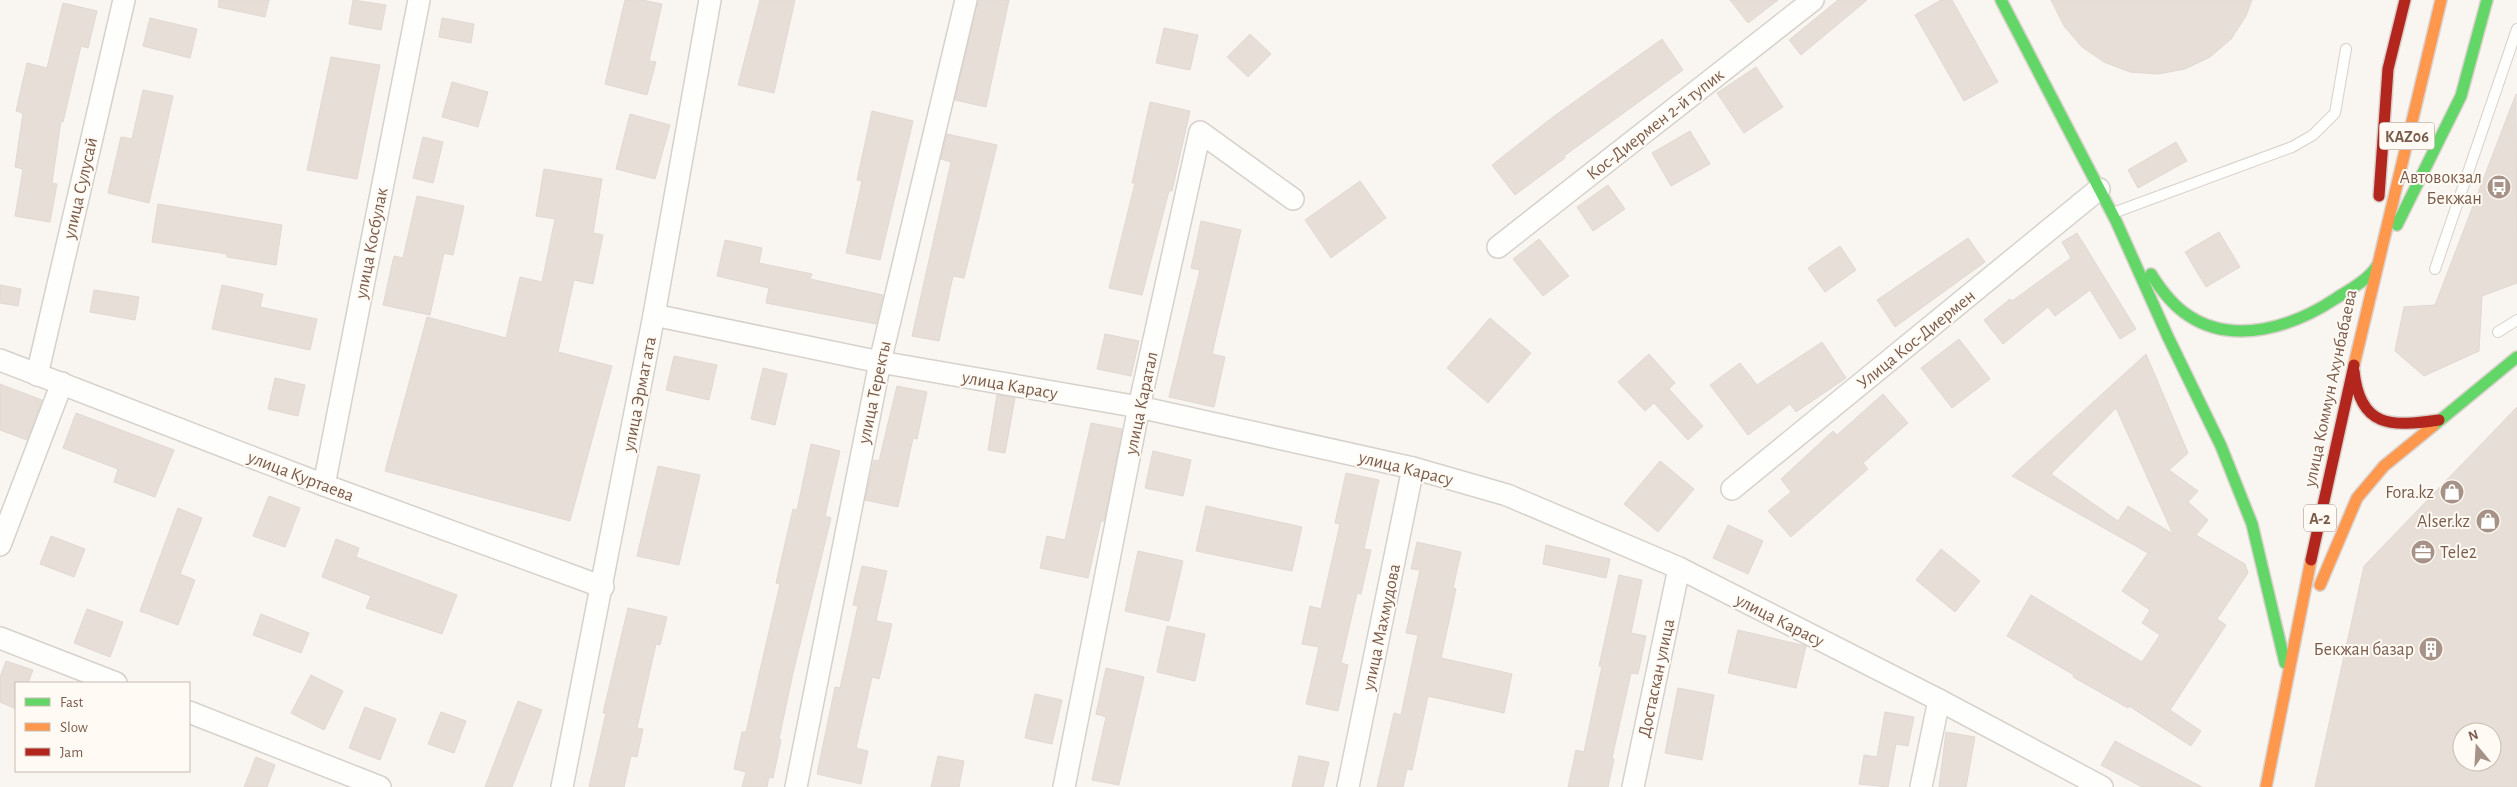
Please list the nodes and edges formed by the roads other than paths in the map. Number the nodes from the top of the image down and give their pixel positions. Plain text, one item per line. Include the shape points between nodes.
1 (124, 0) edge
2 (419, 0) edge
3 (710, 0) edge
4 (966, 0) edge
5 (1813, 0) edge
6 (2001, 0) edge
7 (2405, 0) edge
8 (2441, 0) edge
9 (2487, 0) edge
10 (2517, 30) edge
11 (2346, 49) dead end
12 (2099, 189) junction
13 (1294, 199) dead end
14 (2114, 217) junction
15 (1498, 247) dead end
16 (2435, 269) dead end
17 (2373, 272) junction
18 (654, 315) junction
19 (2517, 320) edge
20 (2498, 332) dead end
21 (2517, 357) edge
22 (0, 360) edge
23 (880, 362) junction
24 (2353, 365) junction
25 (37, 375) junction
26 (62, 384) junction
27 (1139, 407) junction
28 (2439, 420) junction
29 (1414, 468) junction
30 (324, 485) junction
31 (1732, 489) dead end
32 (0, 545) edge
33 (1679, 568) junction
34 (603, 587) junction
35 (0, 638) edge
36 (2287, 672) junction
37 (113, 682) edge
38 (1939, 700) junction
39 (190, 712) edge
40 (380, 787) edge
41 (562, 787) edge
42 (796, 787) edge
43 (1064, 787) edge
44 (1348, 787) edge
45 (1633, 787) edge
46 (1921, 787) edge
47 (2102, 787) edge
48 (2266, 787) edge

1 - 25 street, улица Сулусай
2 - 30 street, улица Косбулак
3 - 18 street, улица Эрмат ата
4 - 23 street, улица Теректы
5 - 15 street, Кос-Диермен 2-й тупик
6 - 12 highway
7 - 17 highway via 2388,69
8 - 17 highway, улица Коммун Ахунбабаева / KАZ06
9 - 17 highway via 2461,96
10 - 16 lane
11 - 14 lane via 2335,114 2313,135 2292,147
12 - 14 highway
12 - 31 street, Улица Кос-Диермен
13 - 27 street, улица Каратал via 1200,132
14 - 17 highway via 2165,296 2195,320 2234,330 2274,327 2301,319
14 - 36 highway via 2221,446 2252,524
17 - 24 highway, улица Коммун Ахунбабаева / KАZ06
18 - 23 street, улица Карасу
18 - 34 street, улица Эрмат ата
19 - 20 lane
21 - 28 highway
22 - 25 street, улица Куртаева
23 - 27 street, улица Карасу
23 - 42 street, улица Теректы
24 - 28 highway, KАZ06 via 2359,398 2383,423 2405,425
24 - 36 highway, улица Коммун Ахунбабаева / A-2
25 - 26 street, улица Куртаева
26 - 30 street, улица Куртаева
26 - 32 street
27 - 29 street, улица Карасу
27 - 43 street, улица Каратал
28 - 36 highway via 2384,466 2357,498 2332,552
29 - 33 street, улица Карасу via 1507,494
29 - 44 street, улица Махмудова
30 - 34 street, улица Куртаева
33 - 38 street, улица Карасу
33 - 45 street, Достаскан улица
34 - 41 street, улица Эрмат ата
35 - 37 street
36 - 48 highway, улица Коммун Ахунбабаева / A-2
38 - 46 street
38 - 47 street, улица Карасу
39 - 40 street

